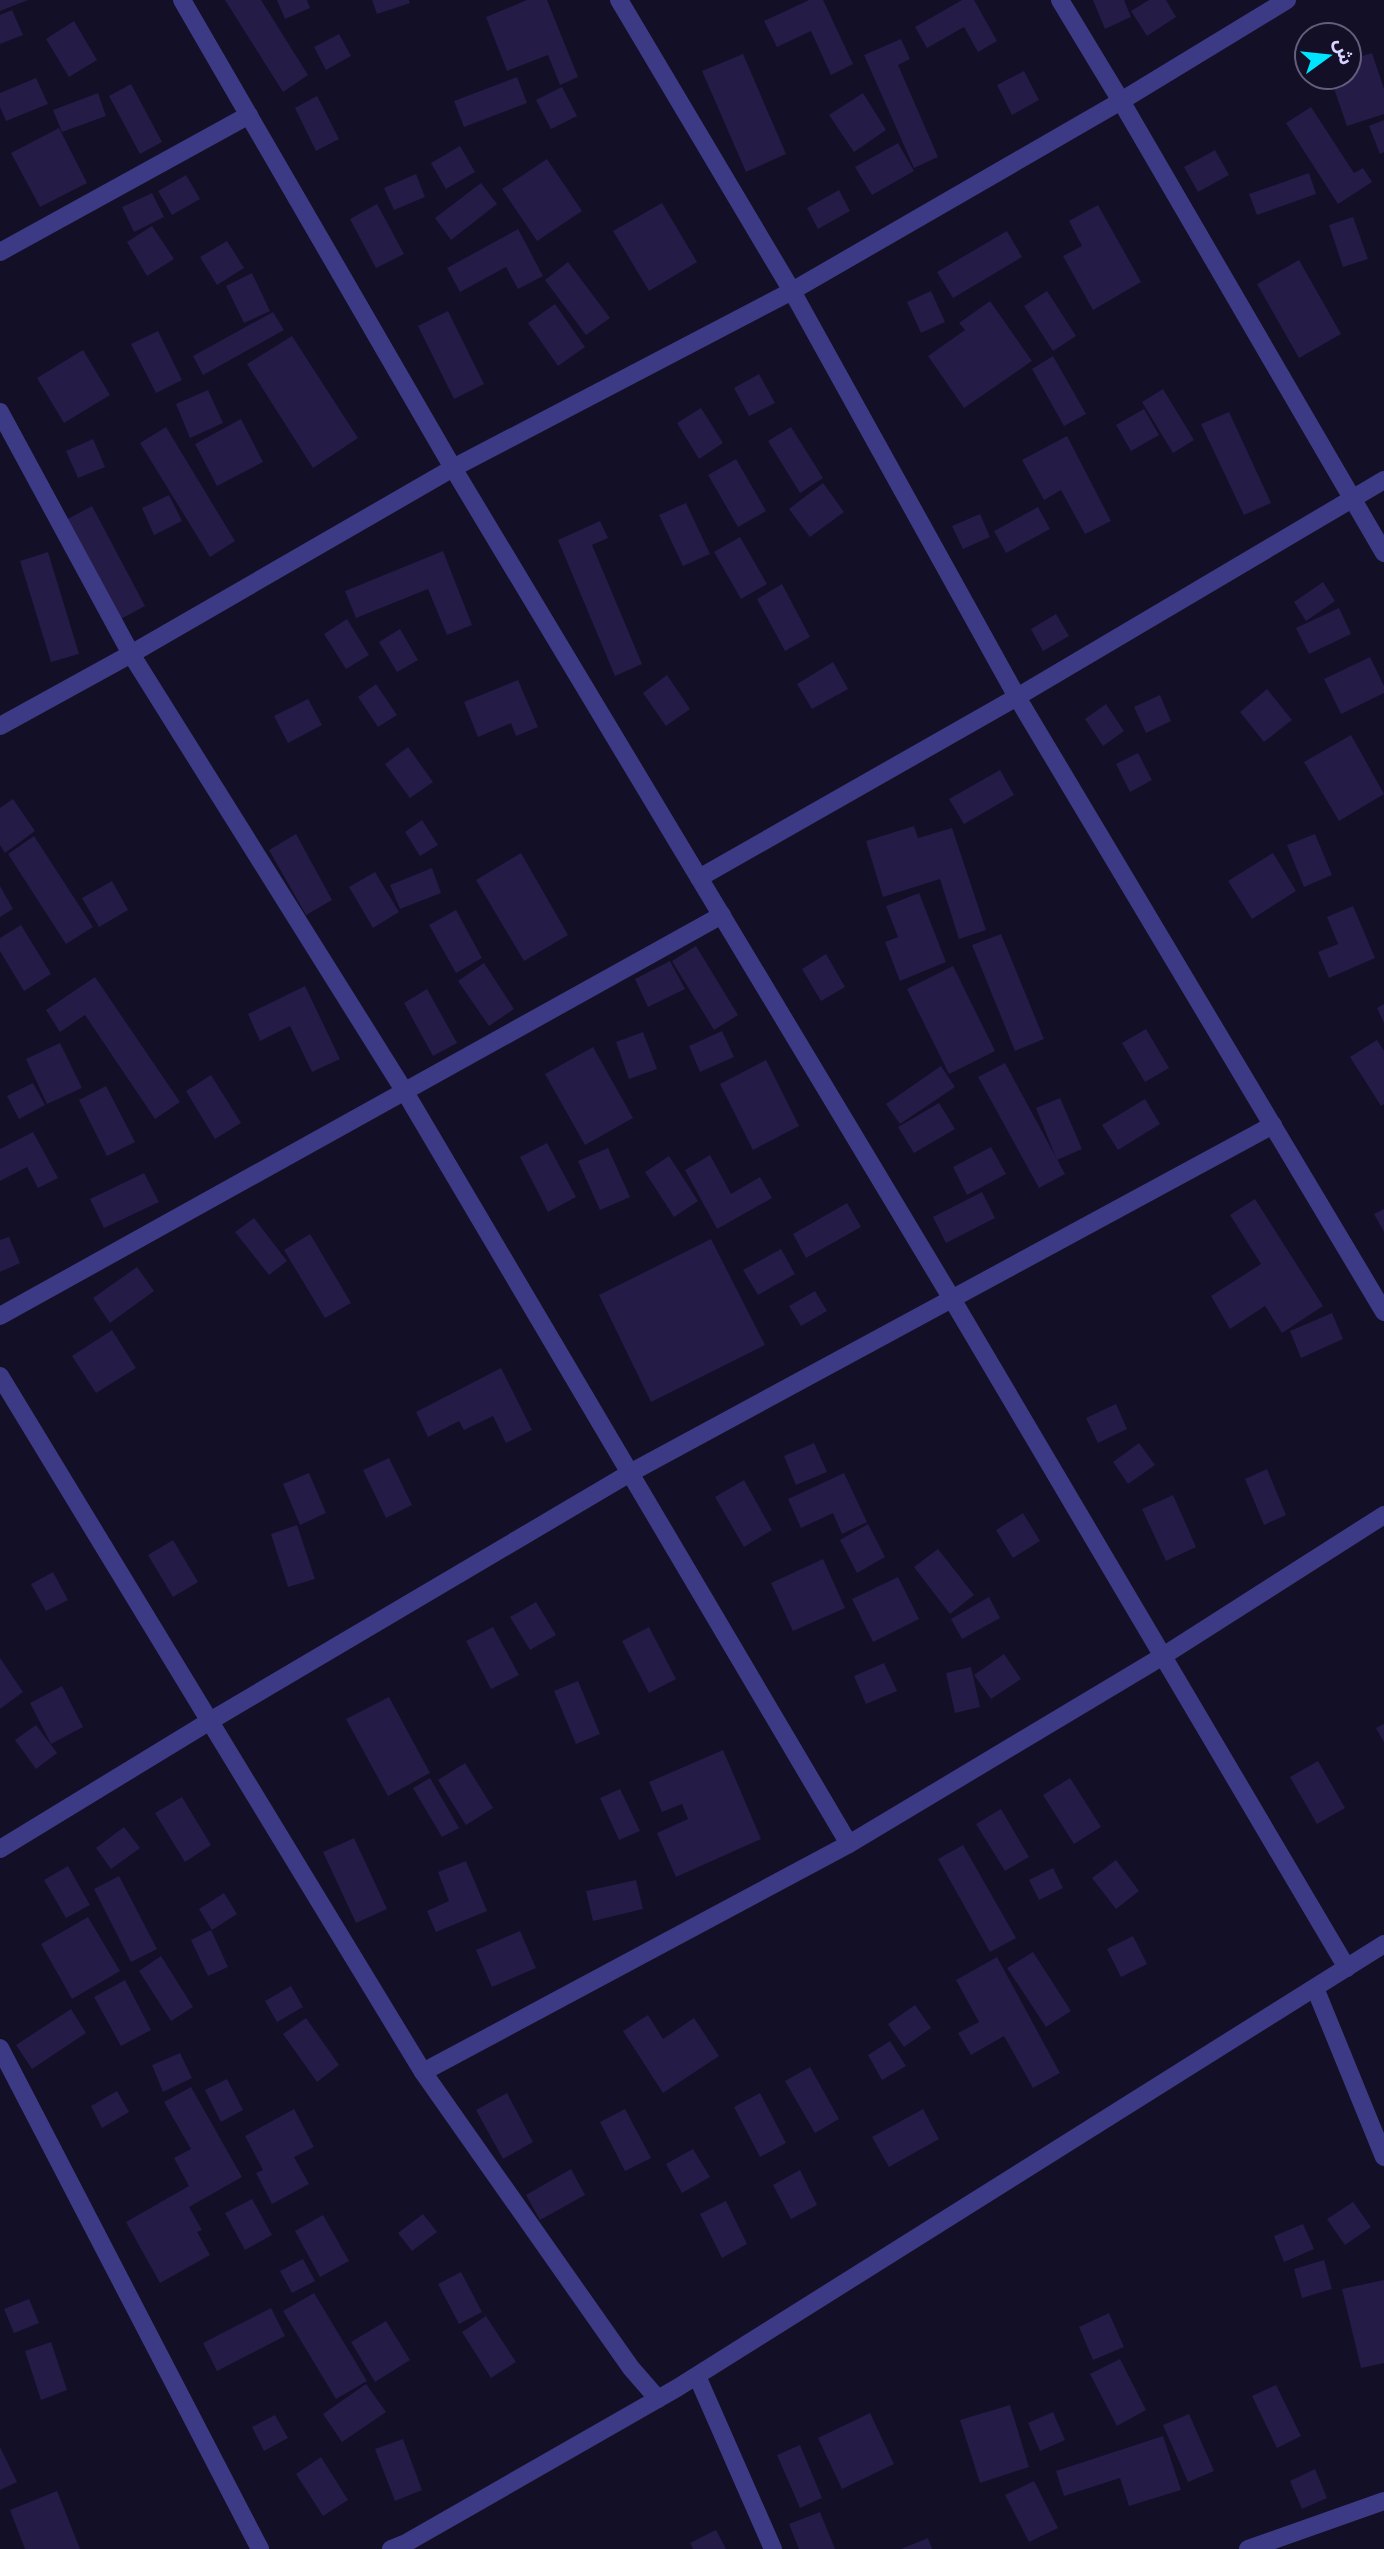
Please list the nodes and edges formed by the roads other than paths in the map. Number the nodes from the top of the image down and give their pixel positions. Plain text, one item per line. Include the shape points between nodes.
1 (182, 0) edge
2 (619, 0) edge
3 (1060, 0) edge
4 (1287, 0) edge
5 (1121, 101) junction
6 (249, 115) junction
7 (0, 252) edge
8 (792, 291) junction
9 (0, 412) edge
10 (453, 468) junction
11 (1384, 480) edge
12 (1352, 497) junction
13 (1384, 553) edge
14 (131, 654) junction
15 (1017, 697) junction
16 (0, 726) edge
17 (699, 878) junction
18 (722, 915) junction
19 (405, 1092) junction
20 (1273, 1125) junction
21 (952, 1299) junction
22 (1384, 1312) edge
23 (0, 1316) edge
24 (0, 1376) edge
25 (630, 1473) junction
26 (1384, 1515) edge
27 (1163, 1656) junction
28 (210, 1721) junction
29 (849, 1844) junction
30 (0, 1849) edge
31 (1384, 1944) edge
32 (1348, 1968) junction
33 (1315, 1989) junction
34 (0, 2048) edge
35 (423, 2072) junction
36 (1384, 2157) edge
37 (697, 2376) junction
38 (658, 2399) junction
39 (1384, 2501) edge
40 (260, 2549) edge
41 (391, 2549) edge
42 (773, 2549) edge
43 (1248, 2549) edge

1 - 6 street
2 - 8 street
3 - 5 street
4 - 5 street
5 - 8 street
5 - 12 street
6 - 7 street
6 - 10 street
8 - 10 street
8 - 15 street
9 - 14 street
10 - 14 street
10 - 17 street
11 - 12 street
12 - 13 street
12 - 15 street
14 - 16 street
14 - 19 street
15 - 17 street
15 - 20 street
17 - 18 street
18 - 19 street
18 - 21 street
19 - 23 street
19 - 25 street
20 - 21 street
20 - 22 street
21 - 25 street
21 - 27 street
24 - 28 street
25 - 28 street
25 - 29 street
26 - 27 street
27 - 29 street
27 - 32 street
28 - 30 street
28 - 35 street
29 - 35 street
31 - 32 street
32 - 33 street
33 - 36 street
33 - 37 street
34 - 40 street
35 - 38 street via 631,2368
37 - 38 street
37 - 42 street
38 - 41 street
39 - 43 street

